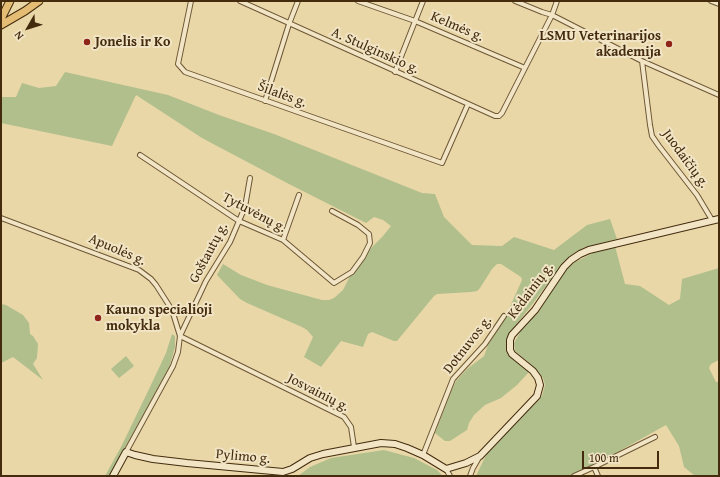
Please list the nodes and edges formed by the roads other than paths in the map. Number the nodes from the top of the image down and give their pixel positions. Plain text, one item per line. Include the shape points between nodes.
1 (10, 1) edge
2 (26, 1) edge
3 (191, 1) edge
4 (240, 1) edge
5 (298, 1) edge
6 (358, 1) edge
7 (423, 1) edge
8 (515, 1) edge
9 (557, 1) edge
10 (712, 1) edge
11 (38, 2) edge
12 (719, 4) edge
13 (552, 15) junction
14 (1, 19) edge
15 (416, 21) junction
16 (289, 24) junction
17 (1, 25) edge
18 (642, 61) junction
19 (525, 68) junction
20 (395, 72) junction
21 (719, 95) edge
22 (265, 101) junction
23 (468, 104) junction
24 (140, 155) dead end
25 (250, 178) dead end
26 (299, 195) dead end
27 (332, 211) dead end
28 (1, 218) edge
29 (719, 219) edge
30 (712, 220) junction
31 (239, 221) junction
32 (283, 240) junction
33 (504, 316) dead end
34 (180, 336) junction
35 (655, 437) dead end
36 (354, 447) junction
37 (126, 452) junction
38 (423, 455) junction
39 (480, 456) junction
40 (594, 467) junction
41 (446, 469) junction
42 (113, 476) edge
43 (450, 476) edge
44 (470, 476) edge
45 (574, 476) edge
46 (598, 476) edge

1 - 14 main road
2 - 11 main road
3 - 22 street, Šilalės g. via 178,64 185,72
4 - 16 street, A. Stulginskio g.
5 - 16 street
6 - 15 street, Kelmės g.
7 - 15 street
8 - 13 street
9 - 13 street
10 - 12 street
11 - 17 main road
13 - 18 street
13 - 19 street
15 - 19 street, Kelmės g.
15 - 20 street
16 - 20 street, A. Stulginskio g.
16 - 22 street
18 - 21 street
18 - 30 street, Juodaičių g. via 652,136 697,195
19 - 23 street, A. Stulginskio g. via 499,116
20 - 23 street, A. Stulginskio g.
22 - 23 street, Šilalės g. via 442,163
24 - 31 street, Tytuvėnų g.
25 - 31 street, Goštautų g. via 245,208
26 - 32 street
27 - 32 street, Tytuvėnų g. via 358,225 369,234 370,242 352,272 334,283
28 - 34 street, Apuolės g. via 139,270 151,279 165,298 172,310
29 - 30 main road, Kėdainių g.
30 - 39 main road, Kėdainių g. via 589,250 570,260 510,340 512,354 533,371 538,378 539,390 533,400
31 - 32 street, Tytuvėnų g.
31 - 34 street, Goštautų g.
33 - 38 street, Dotnuvos g. via 485,344 453,379
34 - 36 street, Josvainių g. via 344,417 351,427
34 - 37 street, Apuolės g. via 173,366
35 - 40 street
36 - 37 main road, Pylimo g. via 316,456 292,470 283,472 153,459
36 - 38 main road via 388,443
37 - 42 main road, Apuolės g.
38 - 41 main road
39 - 41 main road
39 - 44 street
40 - 45 street
40 - 46 street
41 - 43 street

